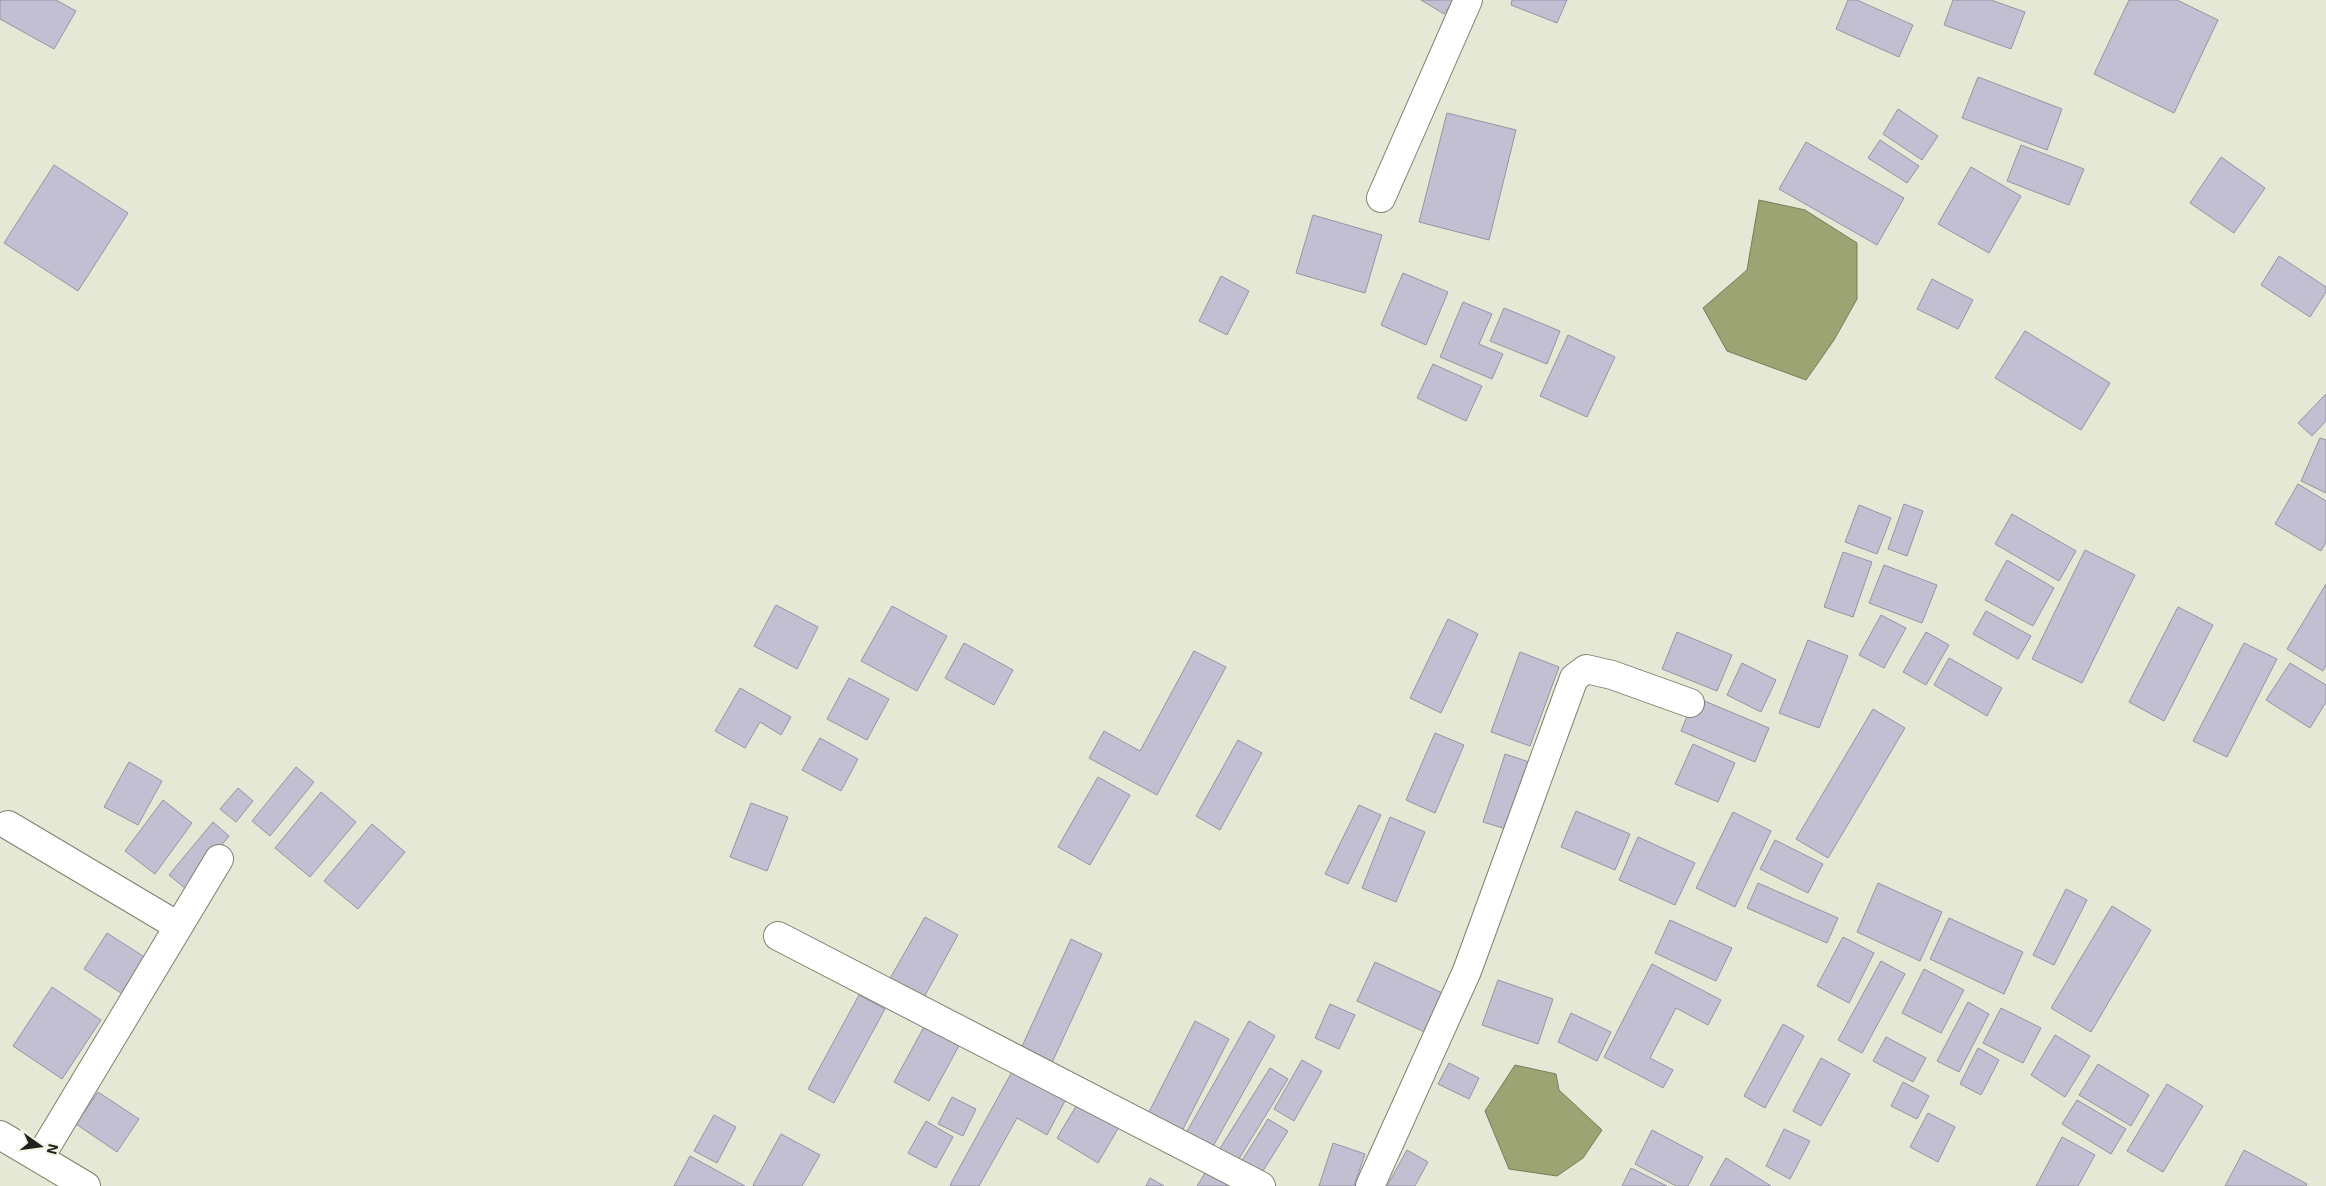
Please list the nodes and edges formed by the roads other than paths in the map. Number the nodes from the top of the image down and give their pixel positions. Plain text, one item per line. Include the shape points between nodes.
1 (1468, 0) edge
2 (1380, 198) dead end
3 (1690, 703) dead end
4 (8, 825) dead end
5 (219, 859) dead end
6 (178, 926) junction
7 (778, 936) dead end
8 (0, 1135) edge
9 (40, 1157) junction
10 (86, 1186) edge
11 (1261, 1186) edge
12 (1370, 1186) edge

1 - 2 street
3 - 12 street via 1586,669 1574,678 1466,971
4 - 6 street
5 - 6 street
6 - 9 street
7 - 11 street
8 - 9 street
9 - 10 street

